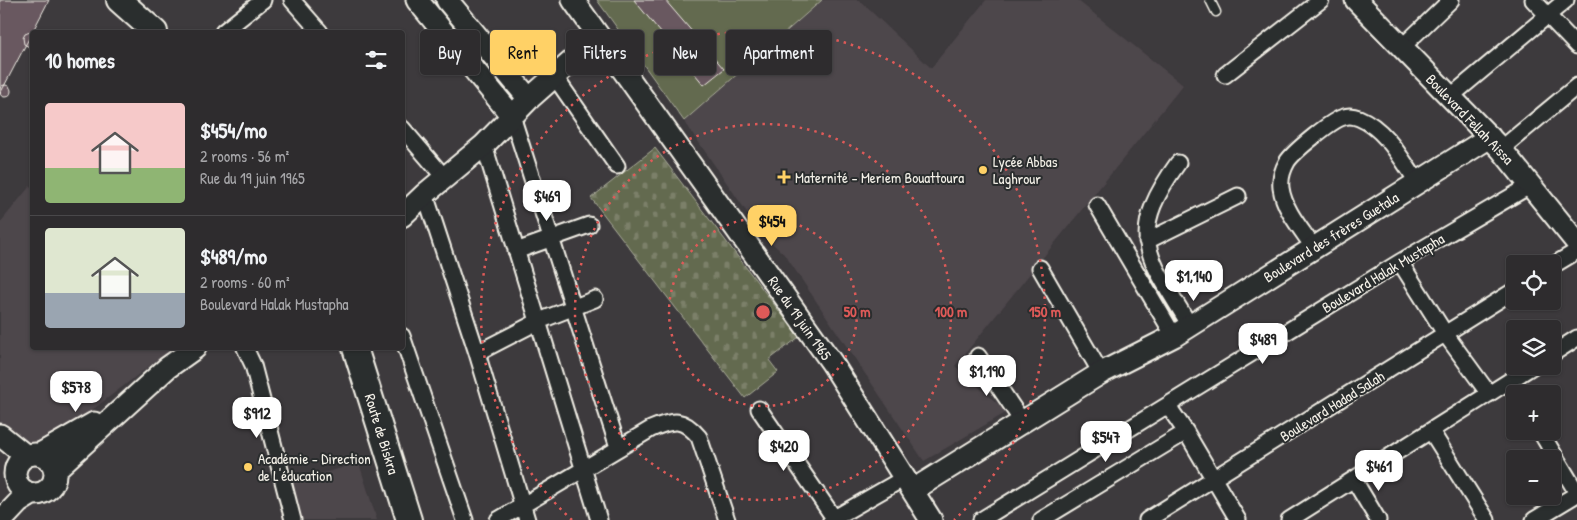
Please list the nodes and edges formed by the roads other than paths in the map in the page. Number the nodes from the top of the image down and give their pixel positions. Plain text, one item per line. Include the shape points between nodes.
1 (119, 0) edge
2 (263, 0) edge
3 (292, 0) edge
4 (417, 0) edge
5 (447, 0) edge
6 (573, 0) edge
7 (1210, 0) edge
8 (1321, 0) edge
9 (1356, 0) edge
10 (1451, 0) edge
11 (1533, 0) edge
12 (1566, 0) edge
13 (1216, 12) dead end
14 (1548, 15) junction
15 (153, 30) edge
16 (226, 30) edge
17 (318, 30) edge
18 (594, 30) edge
19 (1577, 46) edge
20 (1401, 48) junction
21 (566, 67) edge
22 (626, 75) edge
23 (1225, 75) dead end
24 (555, 77) junction
25 (1577, 86) edge
26 (1450, 97) junction
27 (529, 99) junction
28 (512, 116) junction
29 (405, 132) edge
30 (1495, 143) junction
31 (484, 145) junction
32 (1178, 163) dead end
33 (617, 166) dead end
34 (444, 177) junction
35 (1418, 183) junction
36 (1531, 184) junction
37 (425, 194) junction
38 (1238, 196) dead end
39 (1097, 205) dead end
40 (405, 213) edge
41 (589, 225) dead end
42 (551, 237) junction
43 (1146, 241) junction
44 (1577, 243) edge
45 (1314, 248) junction
46 (516, 250) junction
47 (1577, 251) edge
48 (1561, 261) edge
49 (1400, 262) junction
50 (1040, 268) dead end
51 (1506, 296) edge
52 (595, 299) dead end
53 (574, 306) junction
54 (538, 320) junction
55 (1182, 331) junction
56 (1446, 334) junction
57 (1577, 338) edge
58 (405, 345) edge
59 (1561, 348) edge
60 (193, 350) edge
61 (247, 350) edge
62 (356, 350) edge
63 (371, 350) edge
64 (477, 354) junction
65 (978, 356) dead end
66 (1101, 373) junction
67 (1525, 375) edge
68 (1516, 385) edge
69 (1506, 389) edge
70 (1489, 394) junction
71 (128, 403) junction
72 (1168, 406) junction
73 (759, 409) dead end
74 (1022, 421) junction
75 (1431, 431) junction
76 (1186, 432) junction
77 (0, 435) edge
78 (1545, 440) edge
79 (618, 447) junction
80 (0, 452) edge
81 (24, 464) junction
82 (582, 468) junction
83 (55, 470) junction
84 (1214, 480) junction
85 (1354, 480) junction
86 (909, 483) junction
87 (1577, 493) edge
88 (32, 494) junction
89 (0, 506) edge
90 (525, 513) edge
91 (852, 515) edge
92 (833, 519) edge
93 (2, 520) edge
94 (293, 520) edge
95 (409, 520) edge
96 (423, 520) edge
97 (465, 520) edge
98 (498, 520) edge
99 (599, 520) edge
100 (727, 520) edge
101 (931, 520) edge
102 (981, 520) edge
103 (1041, 520) edge
104 (1147, 520) edge
105 (1238, 520) edge
106 (1289, 520) edge
107 (1378, 520) edge
108 (1487, 520) edge
109 (1534, 520) edge

1 - 15 main road
2 - 16 street
3 - 17 street
4 - 28 street
5 - 27 street
6 - 18 street, Rue du 19 juin 1965
7 - 13 lane
8 - 23 street
9 - 20 street, Boulevard Fellah Aissa
10 - 20 street
11 - 14 street
12 - 14 street
14 - 19 street
14 - 26 street
20 - 26 street, Boulevard Fellah Aissa
21 - 24 street
22 - 86 street, Rue du 19 juin 1965 via 832,363
24 - 27 street
24 - 33 street
25 - 30 street
26 - 30 street, Boulevard Fellah Aissa
27 - 28 street
28 - 31 street
28 - 42 street
29 - 34 street
30 - 35 street, Boulevard des frères Guetala
30 - 36 street, Boulevard Fellah Aissa
31 - 34 street
31 - 46 street
32 - 43 street via 1153,203
34 - 37 street
35 - 45 street, Boulevard des frères Guetala
35 - 45 street via 1379,131 1352,116 1337,120 1294,153 1282,175 1281,188 1287,206
36 - 44 street, Boulevard Fellah Aissa
36 - 49 street, Boulevard Halak Mustapha
37 - 40 street
37 - 64 street
38 - 43 street
39 - 55 street
41 - 42 street
42 - 46 street
42 - 53 street
43 - 55 street via 1151,261
45 - 55 street, Boulevard des frères Guetala
46 - 54 street
47 - 48 street
49 - 56 street
49 - 72 street, Boulevard Halak Mustapha
50 - 66 street
51 - 56 street, Boulevard Hadad Salah
52 - 53 street
53 - 54 street
53 - 79 street
54 - 64 street
54 - 82 street
55 - 66 street, Boulevard des frères Guetala
56 - 70 street
56 - 84 street, Boulevard Hadad Salah
57 - 59 street
58 - 97 street
60 - 71 street
61 - 94 street via 257,363
62 - 95 main road, Route de Biskra
63 - 96 main road, Route de Biskra
64 - 90 street
65 - 74 street
66 - 74 street, Boulevard des frères Guetala
67 - 68 street
69 - 70 street
70 - 75 street
71 - 81 street
71 - 83 street
72 - 76 street
72 - 102 street, Boulevard Halak Mustapha
73 - 92 street
74 - 86 street, Boulevard des frères Guetala
75 - 85 street
75 - 108 street
76 - 84 street
76 - 103 street
77 - 81 street
78 - 87 street
79 - 82 street
79 - 100 street via 667,422 678,421 691,427 700,437
80 - 81 street
81 - 83 street via 52,463
81 - 88 street via 20,488
81 - 89 street
82 - 90 street
82 - 99 street
83 - 88 street via 52,485
84 - 104 street, Boulevard Hadad Salah
84 - 105 street
85 - 106 street
85 - 107 street
86 - 91 street
86 - 101 street, Rue du 19 juin 1965
87 - 109 street
88 - 93 street via 18,502
90 - 98 street
91 - 92 street

